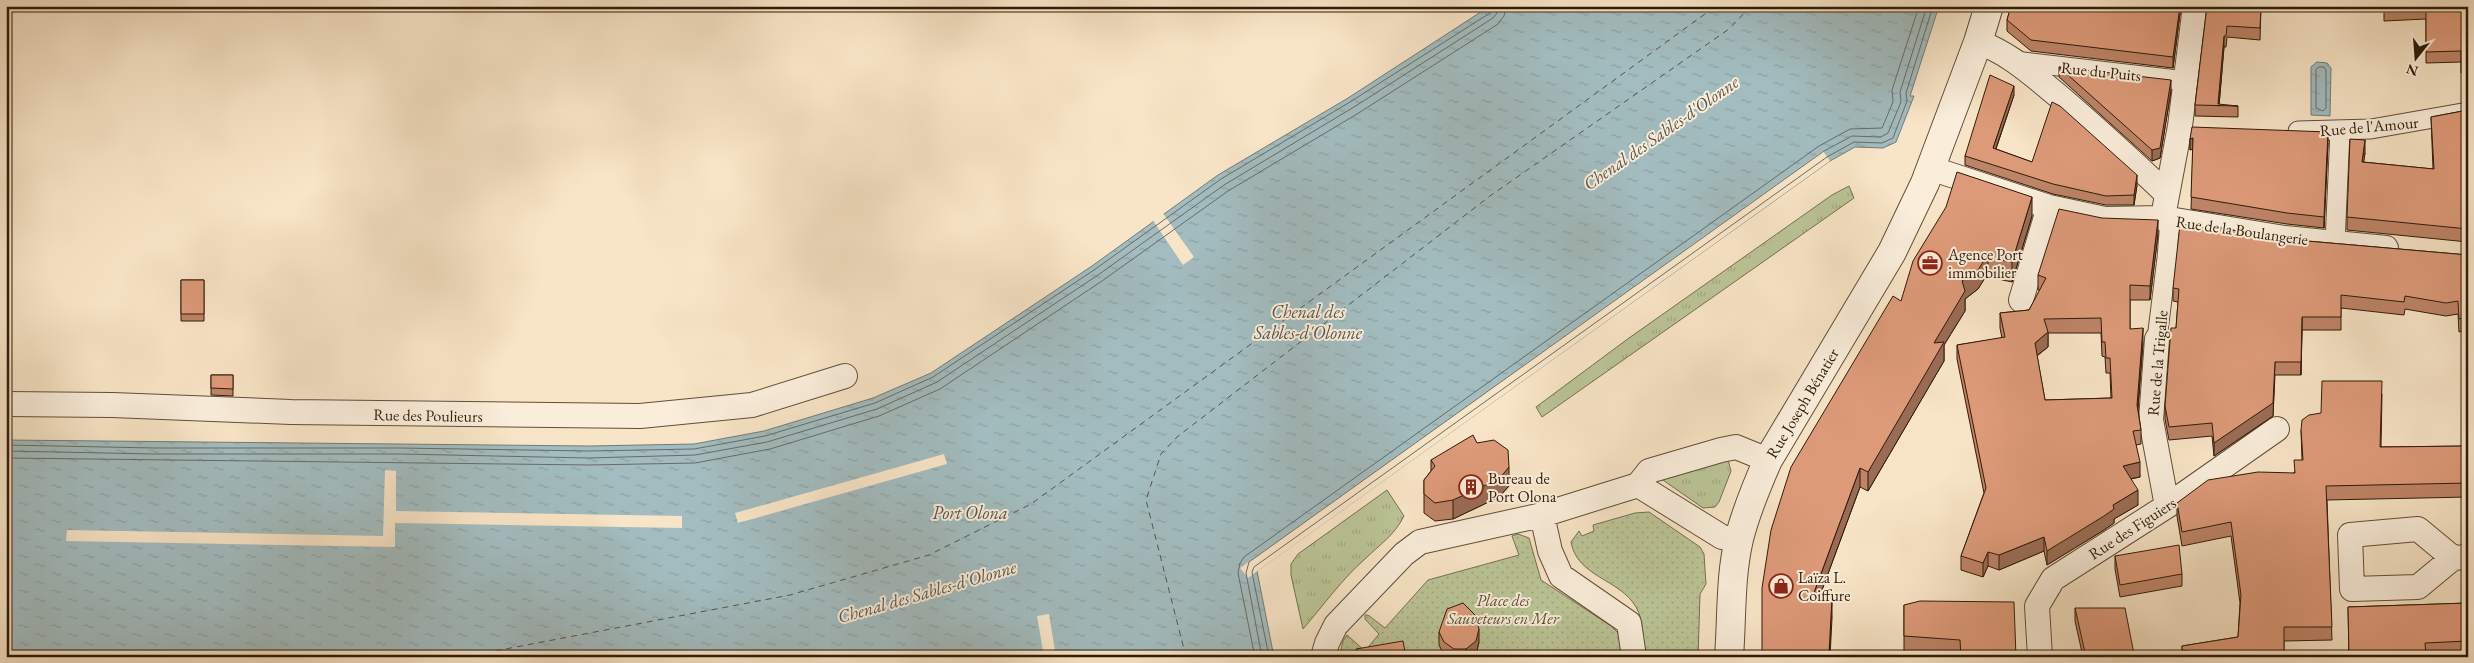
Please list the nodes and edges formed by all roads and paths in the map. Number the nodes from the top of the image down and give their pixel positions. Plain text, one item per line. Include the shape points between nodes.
1 (1989, 6) edge
2 (2195, 6) edge
3 (1978, 42) junction
4 (2015, 61) junction
5 (2186, 81) junction
6 (2468, 112) edge
7 (2280, 131) edge
8 (2340, 132) junction
9 (1930, 168) junction
10 (2167, 194) junction
11 (2049, 207) junction
12 (2166, 218) junction
13 (2335, 243) junction
14 (2412, 251) edge
15 (2021, 300) dead end
16 (2157, 339) joint
17 (845, 376) dead end
18 (6, 404) edge
19 (2277, 429) dead end
20 (1768, 460) junction
21 (1638, 485) junction
22 (2166, 506) junction
23 (1542, 515) junction
24 (1739, 540) junction
25 (1325, 650) edge
26 (1634, 657) edge
27 (1729, 657) edge
28 (2040, 657) edge

1 - 3 street, Rue Joseph Bénatier
2 - 5 street
3 - 4 street, Rue de la Boulangerie via 1996,48
3 - 9 street, Rue Joseph Bénatier
4 - 5 street, Rue du Puits
4 - 10 street, Rue de la Boulangerie via 2108,138
5 - 10 street via 2189,127
6 - 8 street, Rue de l'Amour
7 - 8 street, Rue de l'Amour
8 - 13 street
9 - 11 street
9 - 20 street, Rue Joseph Bénatier via 1892,252
10 - 12 street, Rue de la Boulangerie
11 - 12 street via 2105,220
11 - 15 street
12 - 13 street, Rue de la Boulangerie
12 - 16 street, Rue de la Trigalle via 2167,258
13 - 14 street, Rue de la Boulangerie
16 - 22 street, Rue de la Trigalle via 2151,420
17 - 18 street, Rue des Poulieurs via 752,405 640,416
19 - 22 street, Rue des Figuiers
20 - 21 street via 1736,447 1649,471
20 - 24 street, Rue Joseph Bénatier
21 - 23 street
21 - 24 street via 1722,537
22 - 28 street, Rue des Figuiers via 2053,579 2038,606
23 - 25 street via 1420,542 1404,554 1336,625
23 - 26 street via 1550,551 1561,576 1629,623
24 - 27 street, Rue Joseph Bénatier

